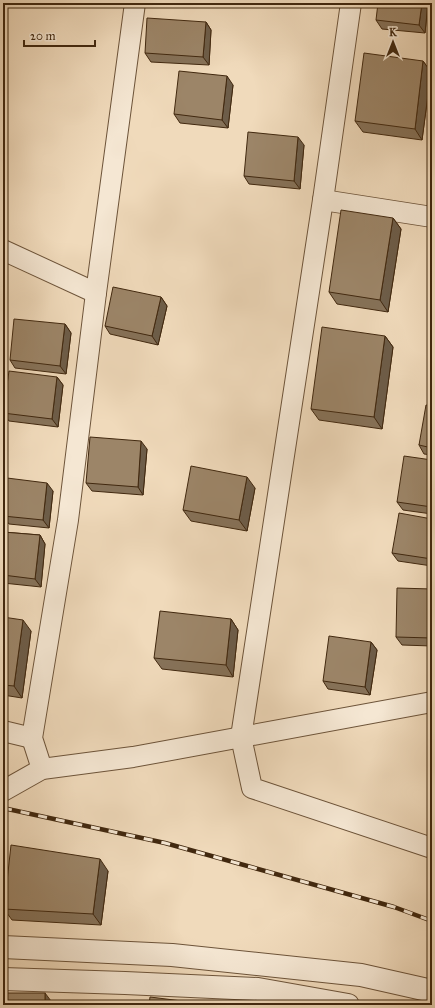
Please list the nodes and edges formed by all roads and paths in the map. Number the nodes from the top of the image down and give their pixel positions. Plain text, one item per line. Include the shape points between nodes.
1 (135, 3) edge
2 (351, 3) edge
3 (322, 200) junction
4 (432, 217) edge
5 (3, 250) edge
6 (96, 294) junction
7 (432, 702) edge
8 (3, 731) edge
9 (241, 737) junction
10 (32, 738) junction
11 (42, 769) junction
12 (3, 791) edge
13 (432, 848) edge
14 (3, 947) edge
15 (3, 979) edge
16 (432, 991) edge
17 (348, 1005) edge

1 - 6 street
2 - 3 street
3 - 4 street
3 - 9 street
5 - 6 street
6 - 10 street via 68,520
7 - 9 street
8 - 10 street
9 - 11 street via 133,757
9 - 13 street via 252,788
10 - 11 street
11 - 12 street
14 - 16 street via 172,955 361,975
15 - 17 street via 258,989

